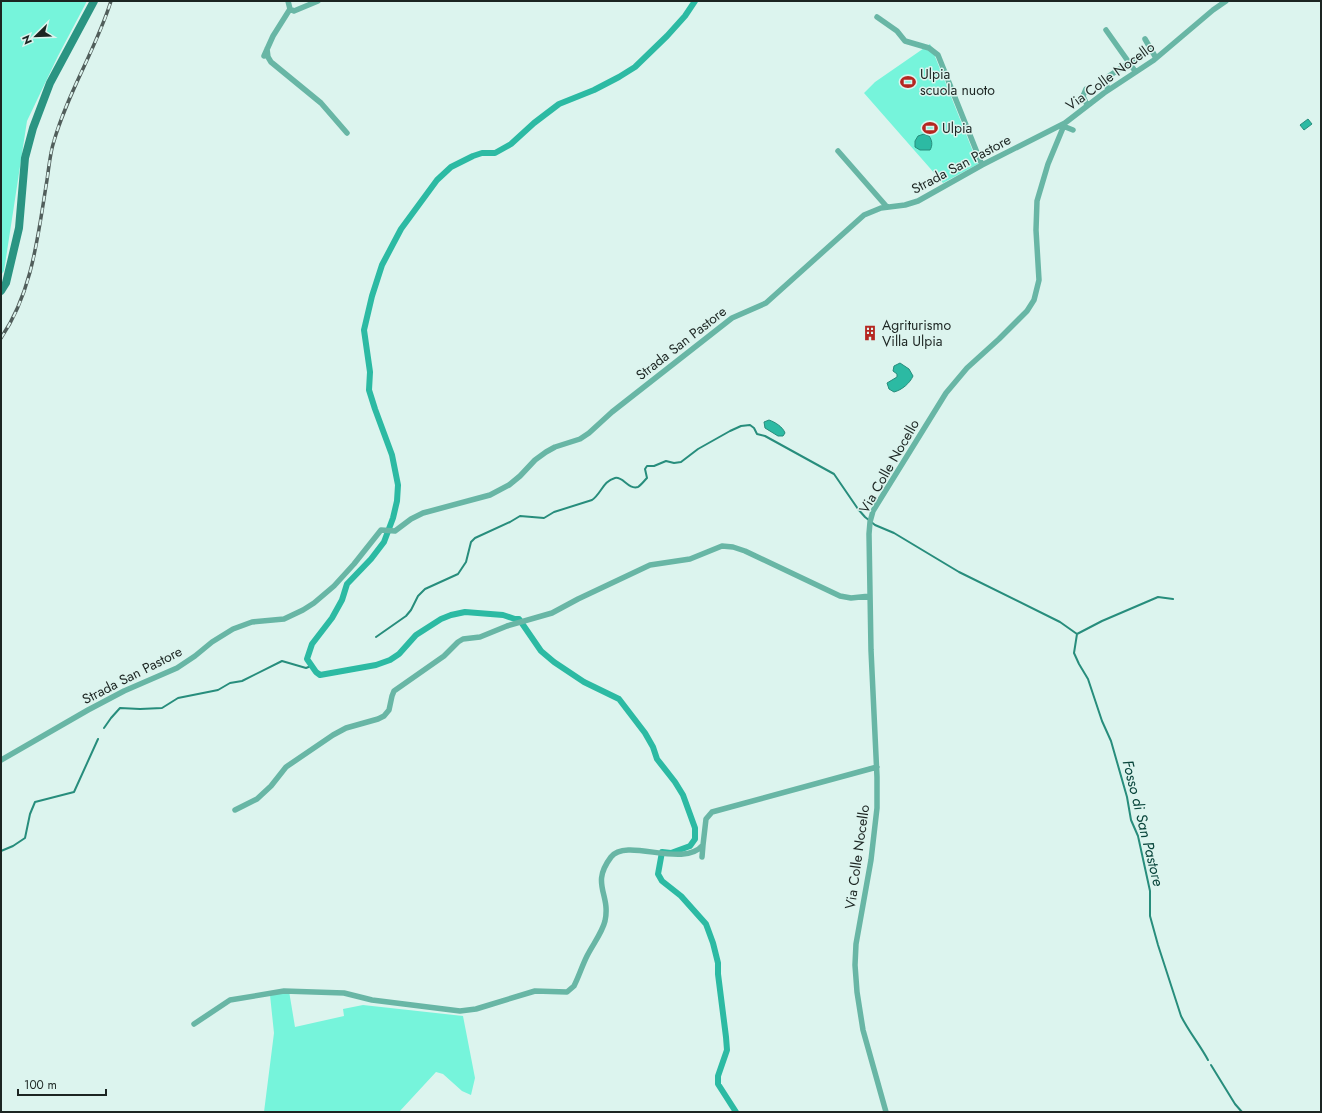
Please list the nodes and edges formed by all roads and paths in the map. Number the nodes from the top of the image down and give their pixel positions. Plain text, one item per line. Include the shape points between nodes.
1 (94, 1) edge
2 (288, 1) edge
3 (318, 1) edge
4 (1226, 1) edge
5 (290, 9) junction
6 (877, 17) dead end
7 (1106, 30) dead end
8 (1144, 39) dead end
9 (267, 49) junction
10 (1150, 49) junction
11 (264, 56) dead end
12 (1156, 58) junction
13 (1129, 63) junction
14 (1135, 71) junction
15 (1086, 89) dead end
16 (1108, 90) junction
17 (1086, 106) junction
18 (1064, 124) junction
19 (1073, 130) dead end
20 (347, 133) dead end
21 (838, 151) dead end
22 (982, 164) junction
23 (887, 207) junction
24 (1, 291) edge
25 (870, 596) junction
26 (1, 760) edge
27 (877, 767) junction
28 (235, 810) dead end
29 (703, 845) junction
30 (702, 857) dead end
31 (194, 1024) dead end
32 (886, 1112) edge

1 - 24 main road via 50,83 33,128 25,158 19,228 6,283
2 - 5 street
3 - 5 street via 294,11
4 - 12 street, Via Colle Nocello
5 - 9 street
6 - 22 street via 897,31 905,41 929,48 938,55
7 - 13 street
8 - 10 street
9 - 11 street
9 - 20 street via 271,62 321,103
10 - 12 street
10 - 13 street
12 - 14 street, Via Colle Nocello
13 - 14 street
13 - 16 street via 1107,77
14 - 16 street, Via Colle Nocello
15 - 17 street via 1083,96
16 - 17 street, Via Colle Nocello
17 - 18 street, Via Colle Nocello
18 - 19 street
18 - 22 street, Strada San Pastore
18 - 25 street, Via Colle Nocello via 1048,164 1038,201 1036,230 1039,280 1035,298 1027,311 950,387 873,511 869,529
21 - 23 street
22 - 23 street, Strada San Pastore via 918,201
23 - 26 street, Strada San Pastore via 861,217 760,307 732,318 585,436 546,452 515,481 493,494 426,512 411,519 398,530 379,531 334,586 303,610 284,618 252,622 233,629 177,668 124,691
25 - 27 street, Via Colle Nocello
25 - 28 street via 840,596 745,550 733,547 724,546 690,559 642,567 555,612 480,637 460,640 444,656 396,690 392,694 389,710 384,716 333,734 286,767 257,799
27 - 29 street via 712,812 706,819
27 - 32 street, Via Colle Nocello via 876,825 855,962 863,1030
29 - 30 street
29 - 31 street via 697,850 678,854 630,850 612,856 601,877 606,907 604,923 574,986 567,992 535,991 460,1012 376,1001 344,994 284,991 230,1000

